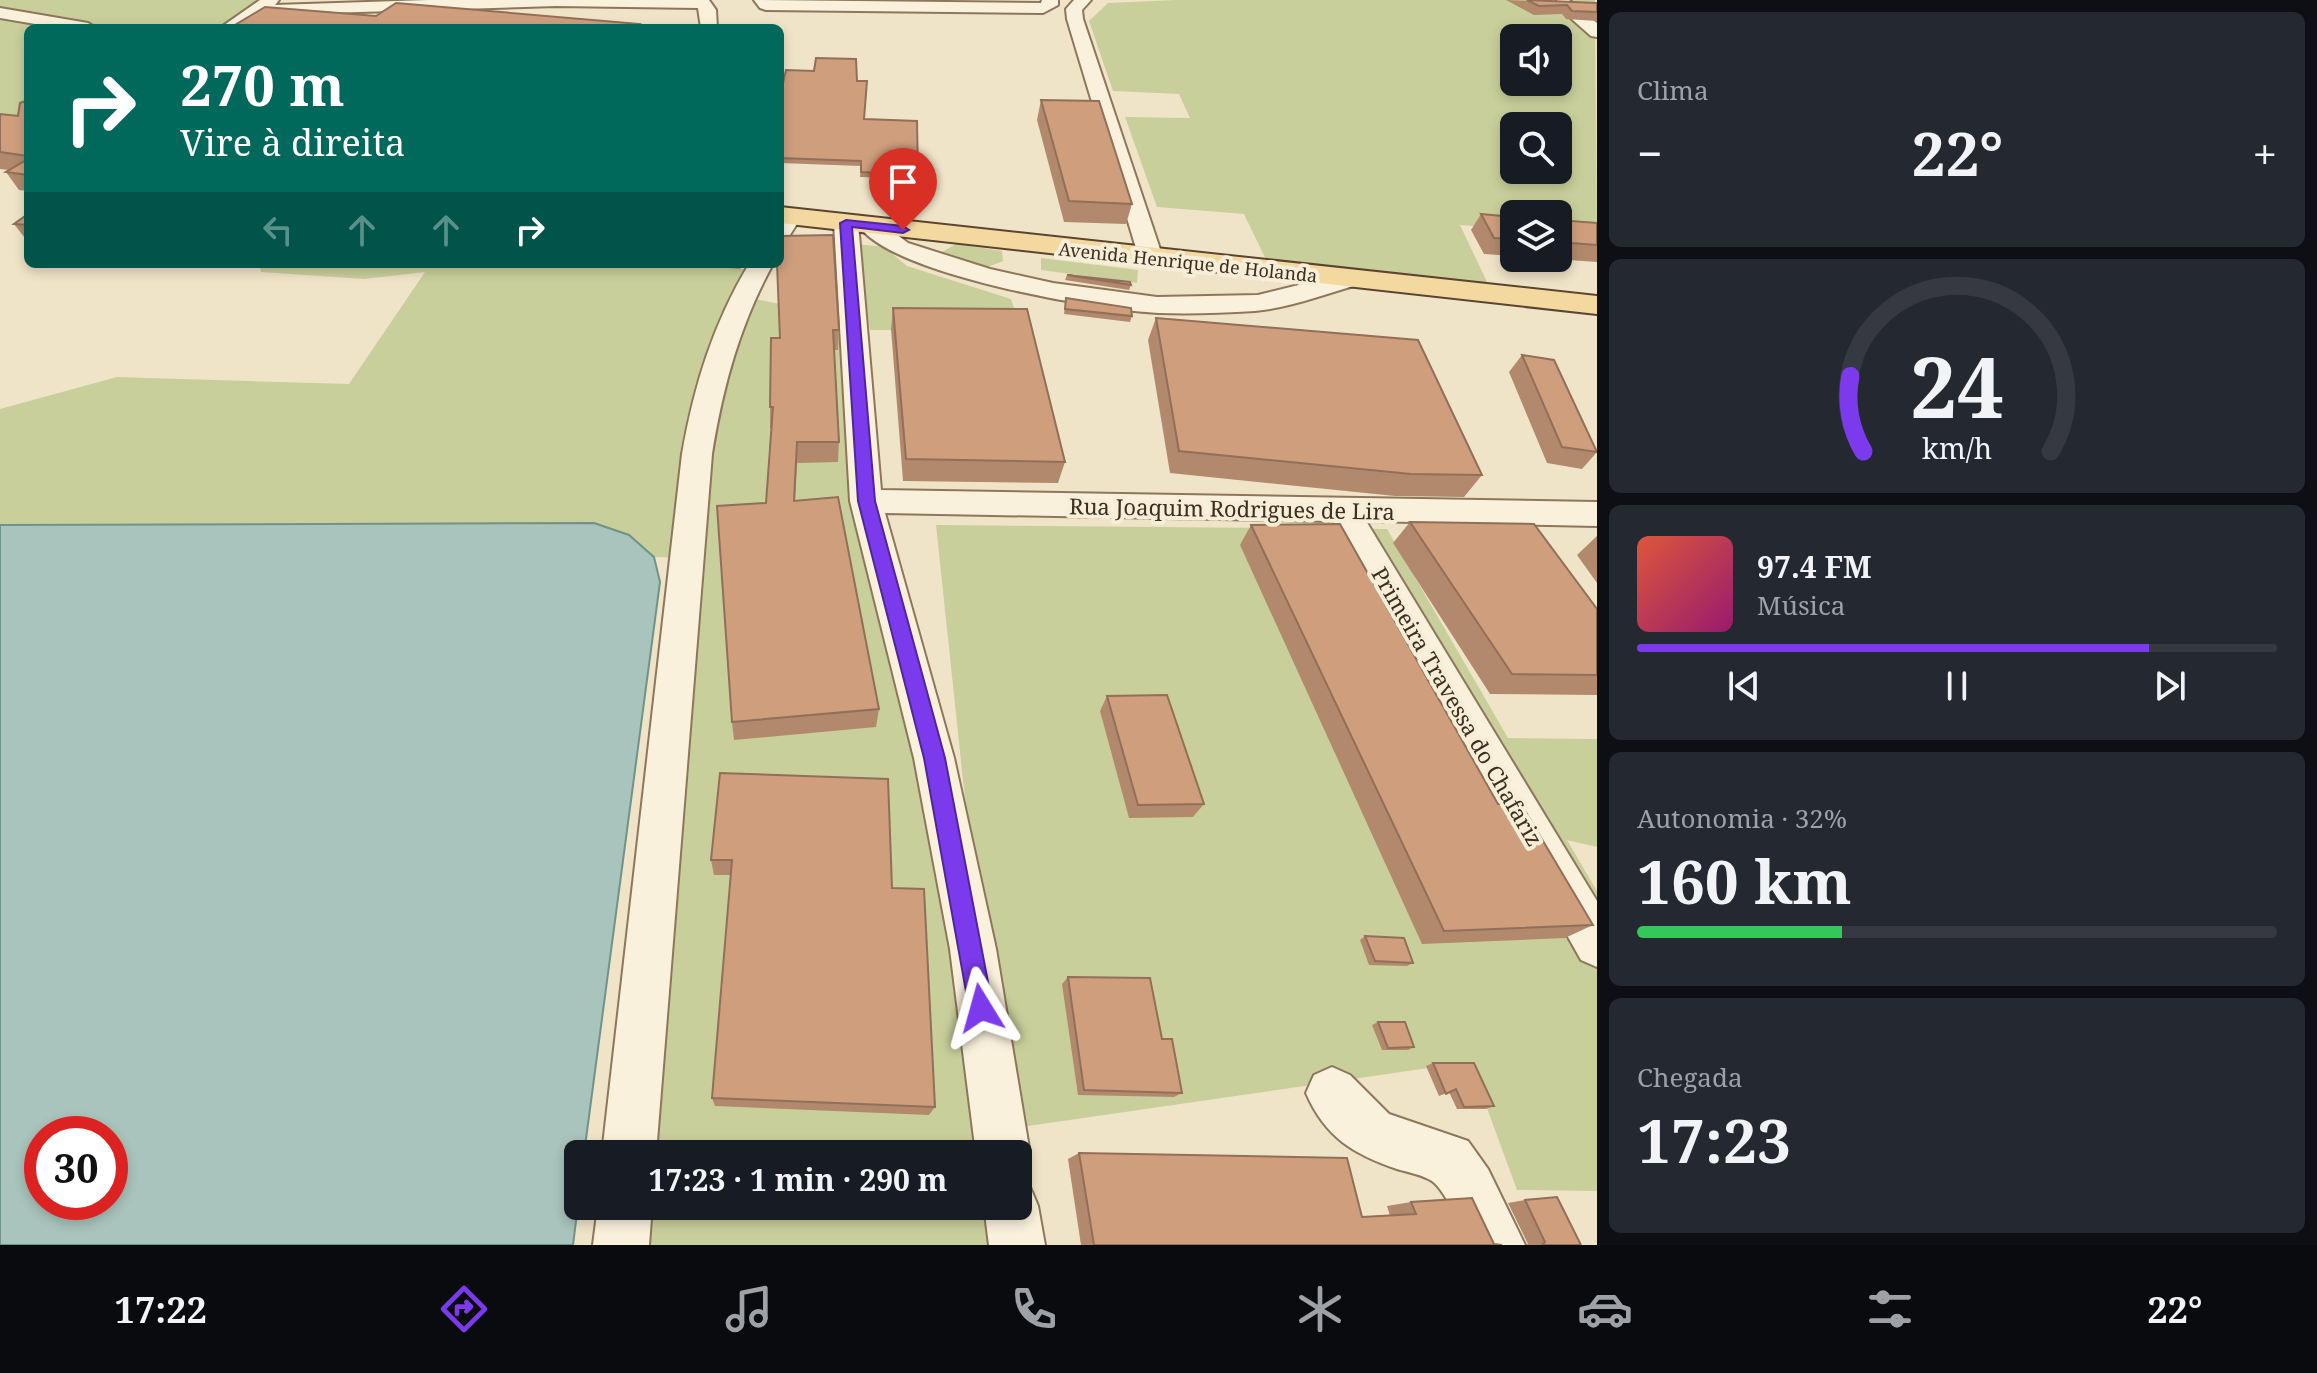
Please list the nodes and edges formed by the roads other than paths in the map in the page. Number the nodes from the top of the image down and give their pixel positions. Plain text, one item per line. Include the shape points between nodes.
1 (271, 0) edge
2 (1050, 0) edge
3 (1083, 0) edge
4 (757, 2) edge
5 (874, 3) edge
6 (677, 5) edge
7 (1597, 5) edge
8 (362, 7) junction
9 (298, 9) junction
10 (256, 10) junction
11 (0, 13) edge
12 (490, 14) junction
13 (537, 20) edge
14 (663, 20) dead end
15 (64, 24) edge
16 (234, 24) edge
17 (252, 24) edge
18 (709, 24) edge
19 (0, 25) edge
20 (24, 28) edge
21 (1597, 32) edge
22 (784, 221) edge
23 (859, 225) junction
24 (1151, 258) junction
25 (759, 268) edge
26 (1352, 279) junction
27 (1597, 305) edge
28 (866, 501) junction
29 (1343, 510) junction
30 (1597, 514) edge
31 (1597, 944) edge
32 (1332, 1093) dead end
33 (630, 1140) edge
34 (1001, 1140) edge
35 (624, 1220) edge
36 (1013, 1220) edge
37 (621, 1245) edge
38 (1017, 1245) edge
39 (1497, 1245) edge

1 - 10 street
2 - 5 street via 1043,8
3 - 24 street via 1074,9 1075,19
4 - 5 street
6 - 8 street
6 - 12 street
6 - 14 street via 678,20
6 - 18 street via 710,3
7 - 21 street via 1556,3
8 - 9 street
8 - 12 street
9 - 10 street
9 - 17 street
10 - 16 street
11 - 15 street
12 - 13 street
19 - 20 street
22 - 23 main road, Avenida Henrique de Holanda
23 - 24 main road, Avenida Henrique de Holanda
23 - 26 street via 900,248 983,275 1157,305 1258,303
23 - 28 street
24 - 26 main road, Avenida Henrique de Holanda
25 - 33 street via 726,331 707,389 697,454
26 - 27 main road, Avenida Henrique de Holanda
28 - 29 street, Rua Joaquim Rodrigues de Lira
28 - 34 street via 934,758 973,949
29 - 30 street, Rua Joaquim Rodrigues de Lira
29 - 31 street, Primeira Travessa do Chafariz
32 - 39 street via 1365,1130 1449,1160
35 - 37 street
36 - 38 street

